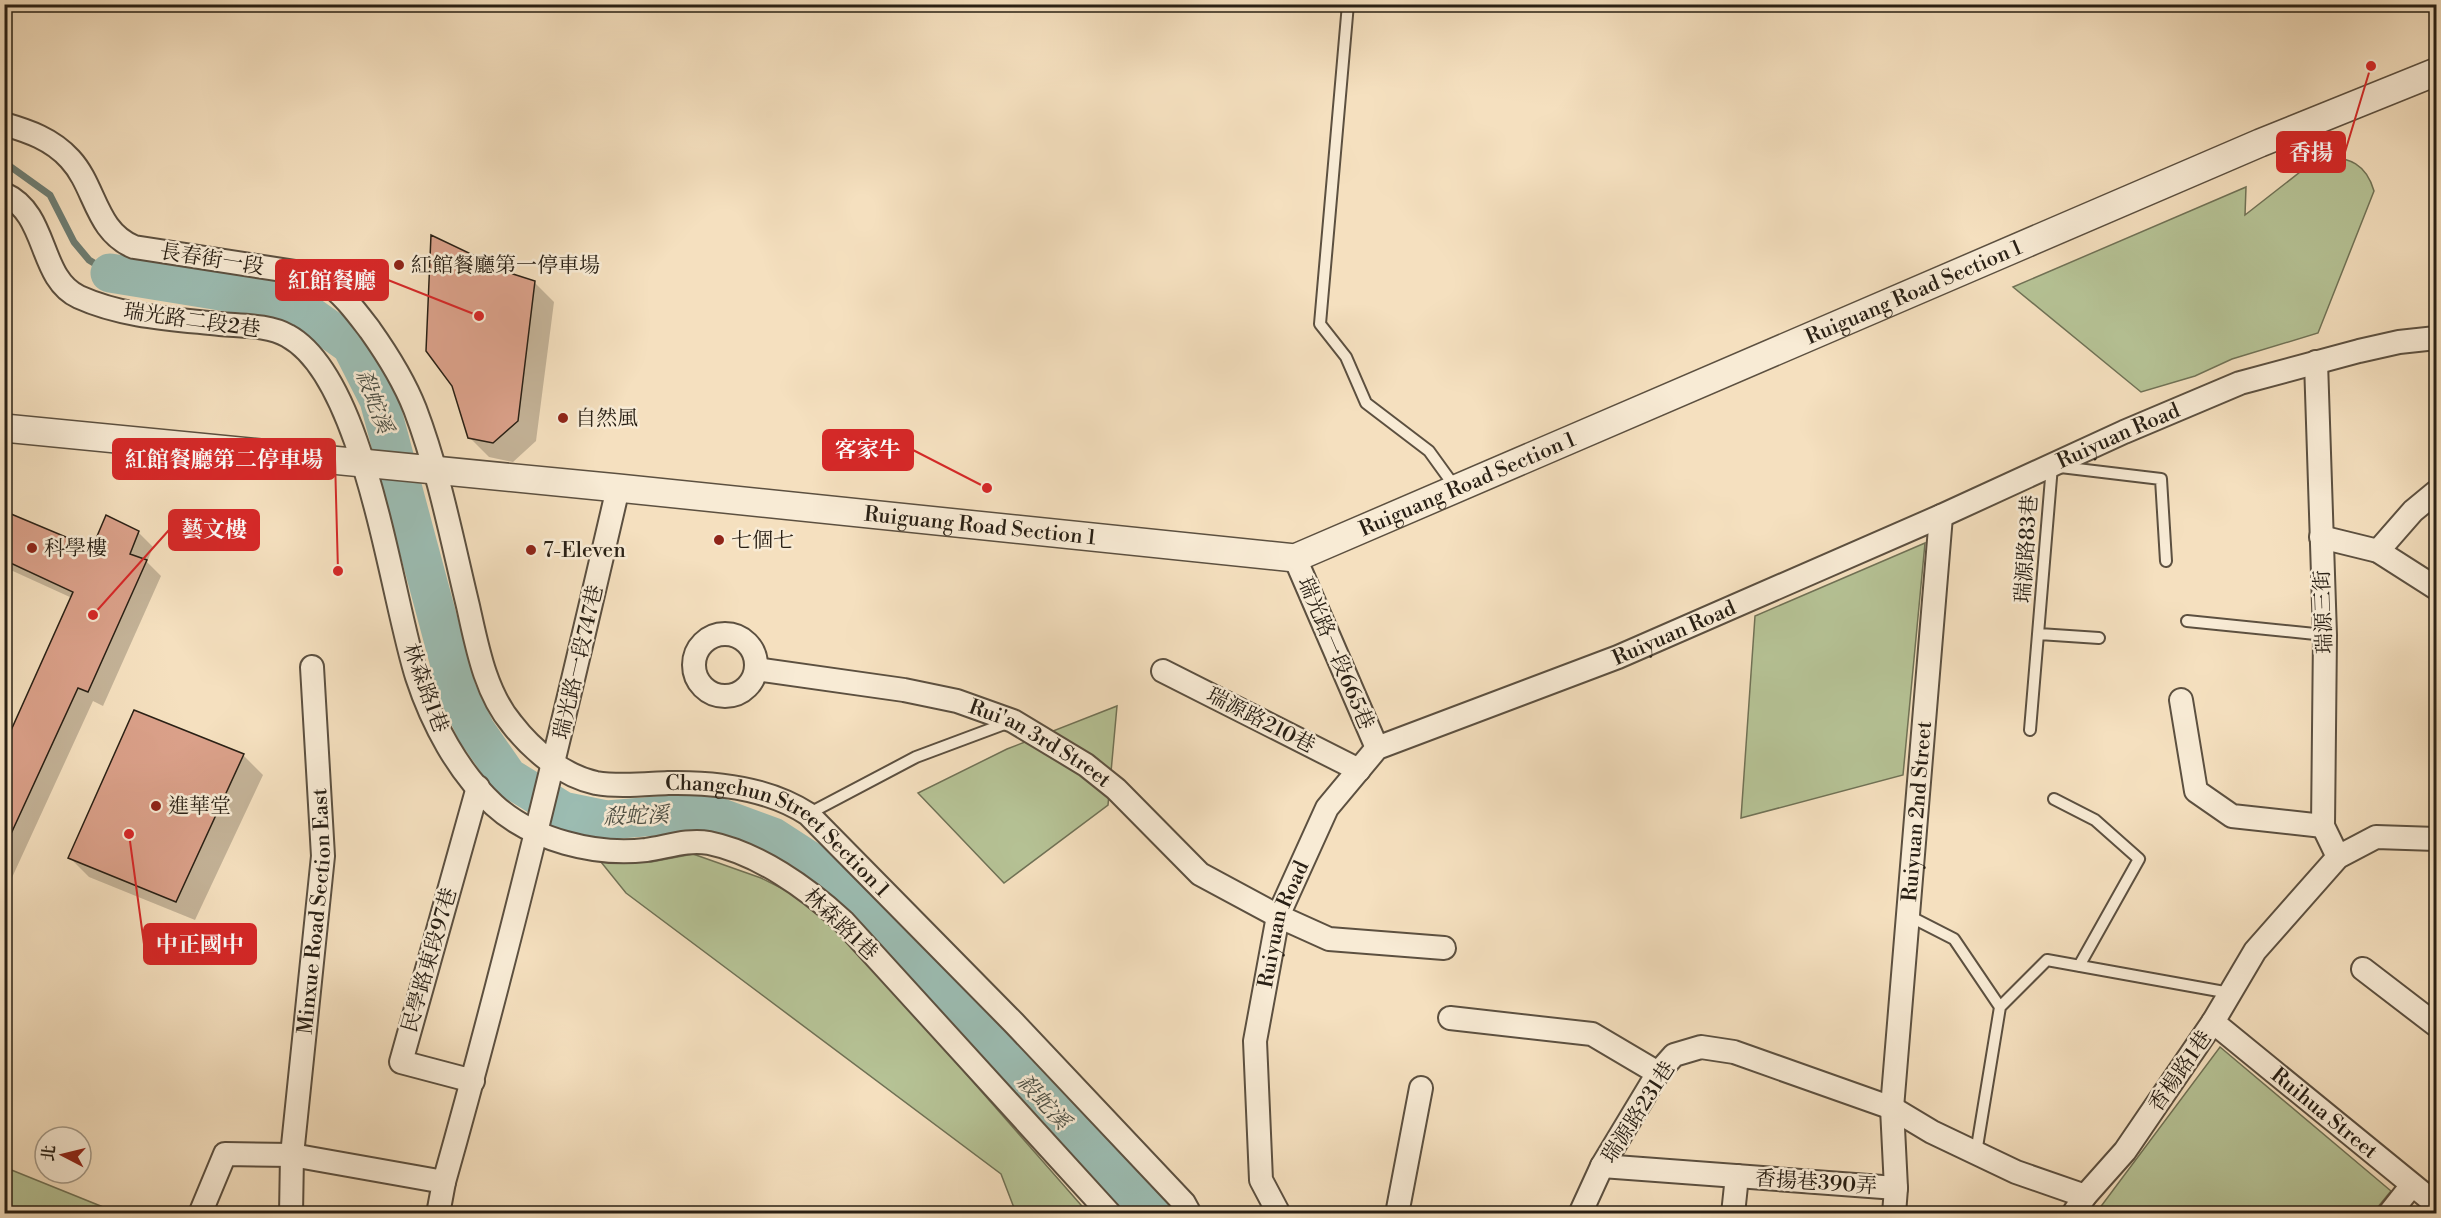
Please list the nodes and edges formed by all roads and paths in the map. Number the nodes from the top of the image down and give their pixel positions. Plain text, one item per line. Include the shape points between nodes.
1 (1348, 4) edge
2 (2436, 72) edge
3 (4, 124) edge
4 (4, 194) edge
5 (2436, 338) edge
6 (2316, 362) junction
7 (4, 428) edge
8 (363, 464) junction
9 (2052, 466) junction
10 (434, 470) junction
11 (618, 488) junction
12 (1457, 490) junction
13 (2436, 492) edge
14 (1941, 516) junction
15 (2321, 537) junction
16 (2378, 551) junction
17 (1295, 558) junction
18 (2166, 561) dead end
19 (2436, 588) edge
20 (2187, 621) dead end
21 (2039, 634) junction
22 (2325, 635) junction
23 (2099, 638) dead end
24 (312, 667) dead end
25 (756, 669) dead end
26 (1163, 671) dead end
27 (2181, 700) dead end
28 (1013, 721) junction
29 (2030, 730) dead end
30 (1377, 748) junction
31 (554, 765) junction
32 (1359, 770) junction
33 (478, 787) junction
34 (2054, 799) dead end
35 (808, 814) junction
36 (2323, 826) junction
37 (535, 833) junction
38 (2436, 839) edge
39 (2338, 858) junction
40 (1278, 916) junction
41 (1909, 916) junction
42 (1444, 948) dead end
43 (2079, 966) junction
44 (2363, 969) dead end
45 (2230, 993) junction
46 (2000, 1007) junction
47 (1450, 1018) dead end
48 (2213, 1022) junction
49 (2436, 1025) edge
50 (1658, 1073) junction
51 (473, 1081) junction
52 (1422, 1088) dead end
53 (1892, 1108) junction
54 (1976, 1153) junction
55 (292, 1155) junction
56 (1602, 1166) junction
57 (1737, 1176) junction
58 (444, 1182) junction
59 (2412, 1185) junction
60 (1896, 1188) junction
61 (2436, 1204) edge
62 (2079, 1205) edge
63 (200, 1214) edge
64 (291, 1214) edge
65 (438, 1214) edge
66 (1110, 1214) edge
67 (1190, 1214) edge
68 (1279, 1214) edge
69 (1397, 1214) edge
70 (1580, 1214) edge
71 (1733, 1214) edge
72 (1894, 1214) edge
73 (2389, 1214) edge

1 - 12 lane via 1320,324 1346,357 1366,403 1428,451
2 - 12 street, Ruiguang Road Section 1 via 2260,143
3 - 10 street, 長春街一段 via 40,136 70,159 111,232 121,241 134,247 302,273 323,281 362,320 400,378
4 - 8 street, 瑞光路二段2巷 via 28,210 58,280 76,296 153,317 263,328 289,336 330,381
5 - 6 street, Ruiyuan Road via 2399,342
6 - 9 street, Ruiyuan Road via 2240,383
6 - 15 street, 瑞源三街
7 - 8 street, Ruiguang Road Section 1
8 - 10 street, Ruiguang Road Section 1
8 - 33 street, 林森路1巷 via 417,675 442,738
9 - 14 street, Ruiyuan Road
9 - 18 lane via 2161,479
9 - 21 lane, 瑞源路83巷
10 - 11 street, Ruiguang Road Section 1
10 - 31 street, Changchun Street Section 1 via 481,659 494,694 510,723
11 - 17 street, Ruiguang Road Section 1
11 - 31 street, 瑞光路一段747巷
12 - 17 street, Ruiguang Road Section 1
13 - 16 street via 2413,511
14 - 30 street, Ruiyuan Road via 1618,657
14 - 41 street, Ruiyuan 2nd Street
15 - 16 street
15 - 22 street, 瑞源三街
16 - 19 street
17 - 30 street, 瑞光路一段665巷
20 - 22 lane
21 - 23 lane
21 - 29 lane, 瑞源路83巷
22 - 36 street, 瑞源三街
24 - 55 street, Minxue Road Section East via 323,856
25 - 28 street, Rui'an 3rd Street via 904,690 957,701
26 - 32 street, 瑞源路210巷
27 - 36 street via 2196,791 2232,816
28 - 35 lane via 916,757
28 - 40 street, Rui'an 3rd Street via 1086,765 1116,789 1200,874
30 - 32 street, Ruiyuan Road
31 - 35 street, Changchun Street Section 1 via 595,783 678,783 767,794
31 - 37 street, 瑞光路一段747巷
32 - 40 street, Ruiyuan Road via 1327,808
33 - 37 street, 林森路1巷 via 493,805
33 - 51 street, 民學路東段97巷 via 401,1062
34 - 43 lane via 2096,820 2139,859
35 - 67 street, Changchun Street Section 1 via 1014,1023 1184,1203
36 - 39 street, 瑞源三街
37 - 51 street
37 - 66 street, 林森路1巷 via 625,851 710,843 784,875 813,894 851,930
38 - 39 street, 香楊路1巷 via 2376,837
39 - 45 street, 香楊路1巷 via 2254,951
40 - 42 street, Rui'an 3rd Street via 1329,939
40 - 68 street, Ruiyuan Road via 1255,1041 1262,1180
41 - 46 lane via 1954,939
41 - 53 street, Ruiyuan 2nd Street
43 - 45 lane
43 - 46 lane via 2047,960
44 - 49 street
45 - 48 street, 香楊路1巷
46 - 54 lane
47 - 50 street via 1592,1034
48 - 59 street, Ruihua Street
48 - 62 street, 香楊路1巷 via 2124,1151
50 - 53 street, 瑞源路231巷 via 1674,1055 1701,1047 1734,1052
50 - 56 street, 瑞源路231巷
51 - 58 street
52 - 69 street
53 - 54 street, 香楊路1巷
53 - 60 street, Ruiyuan 2nd Street
54 - 62 street, 香楊路1巷
55 - 58 street
55 - 63 street via 225,1154
55 - 64 street, Minxue Road Section East
56 - 57 street, 香揚巷390弄
56 - 70 street, 瑞源路231巷
57 - 60 street, 香揚巷390弄
57 - 71 street
58 - 65 street
59 - 61 street, Ruihua Street
59 - 73 street
60 - 72 street, Ruiyuan 2nd Street

